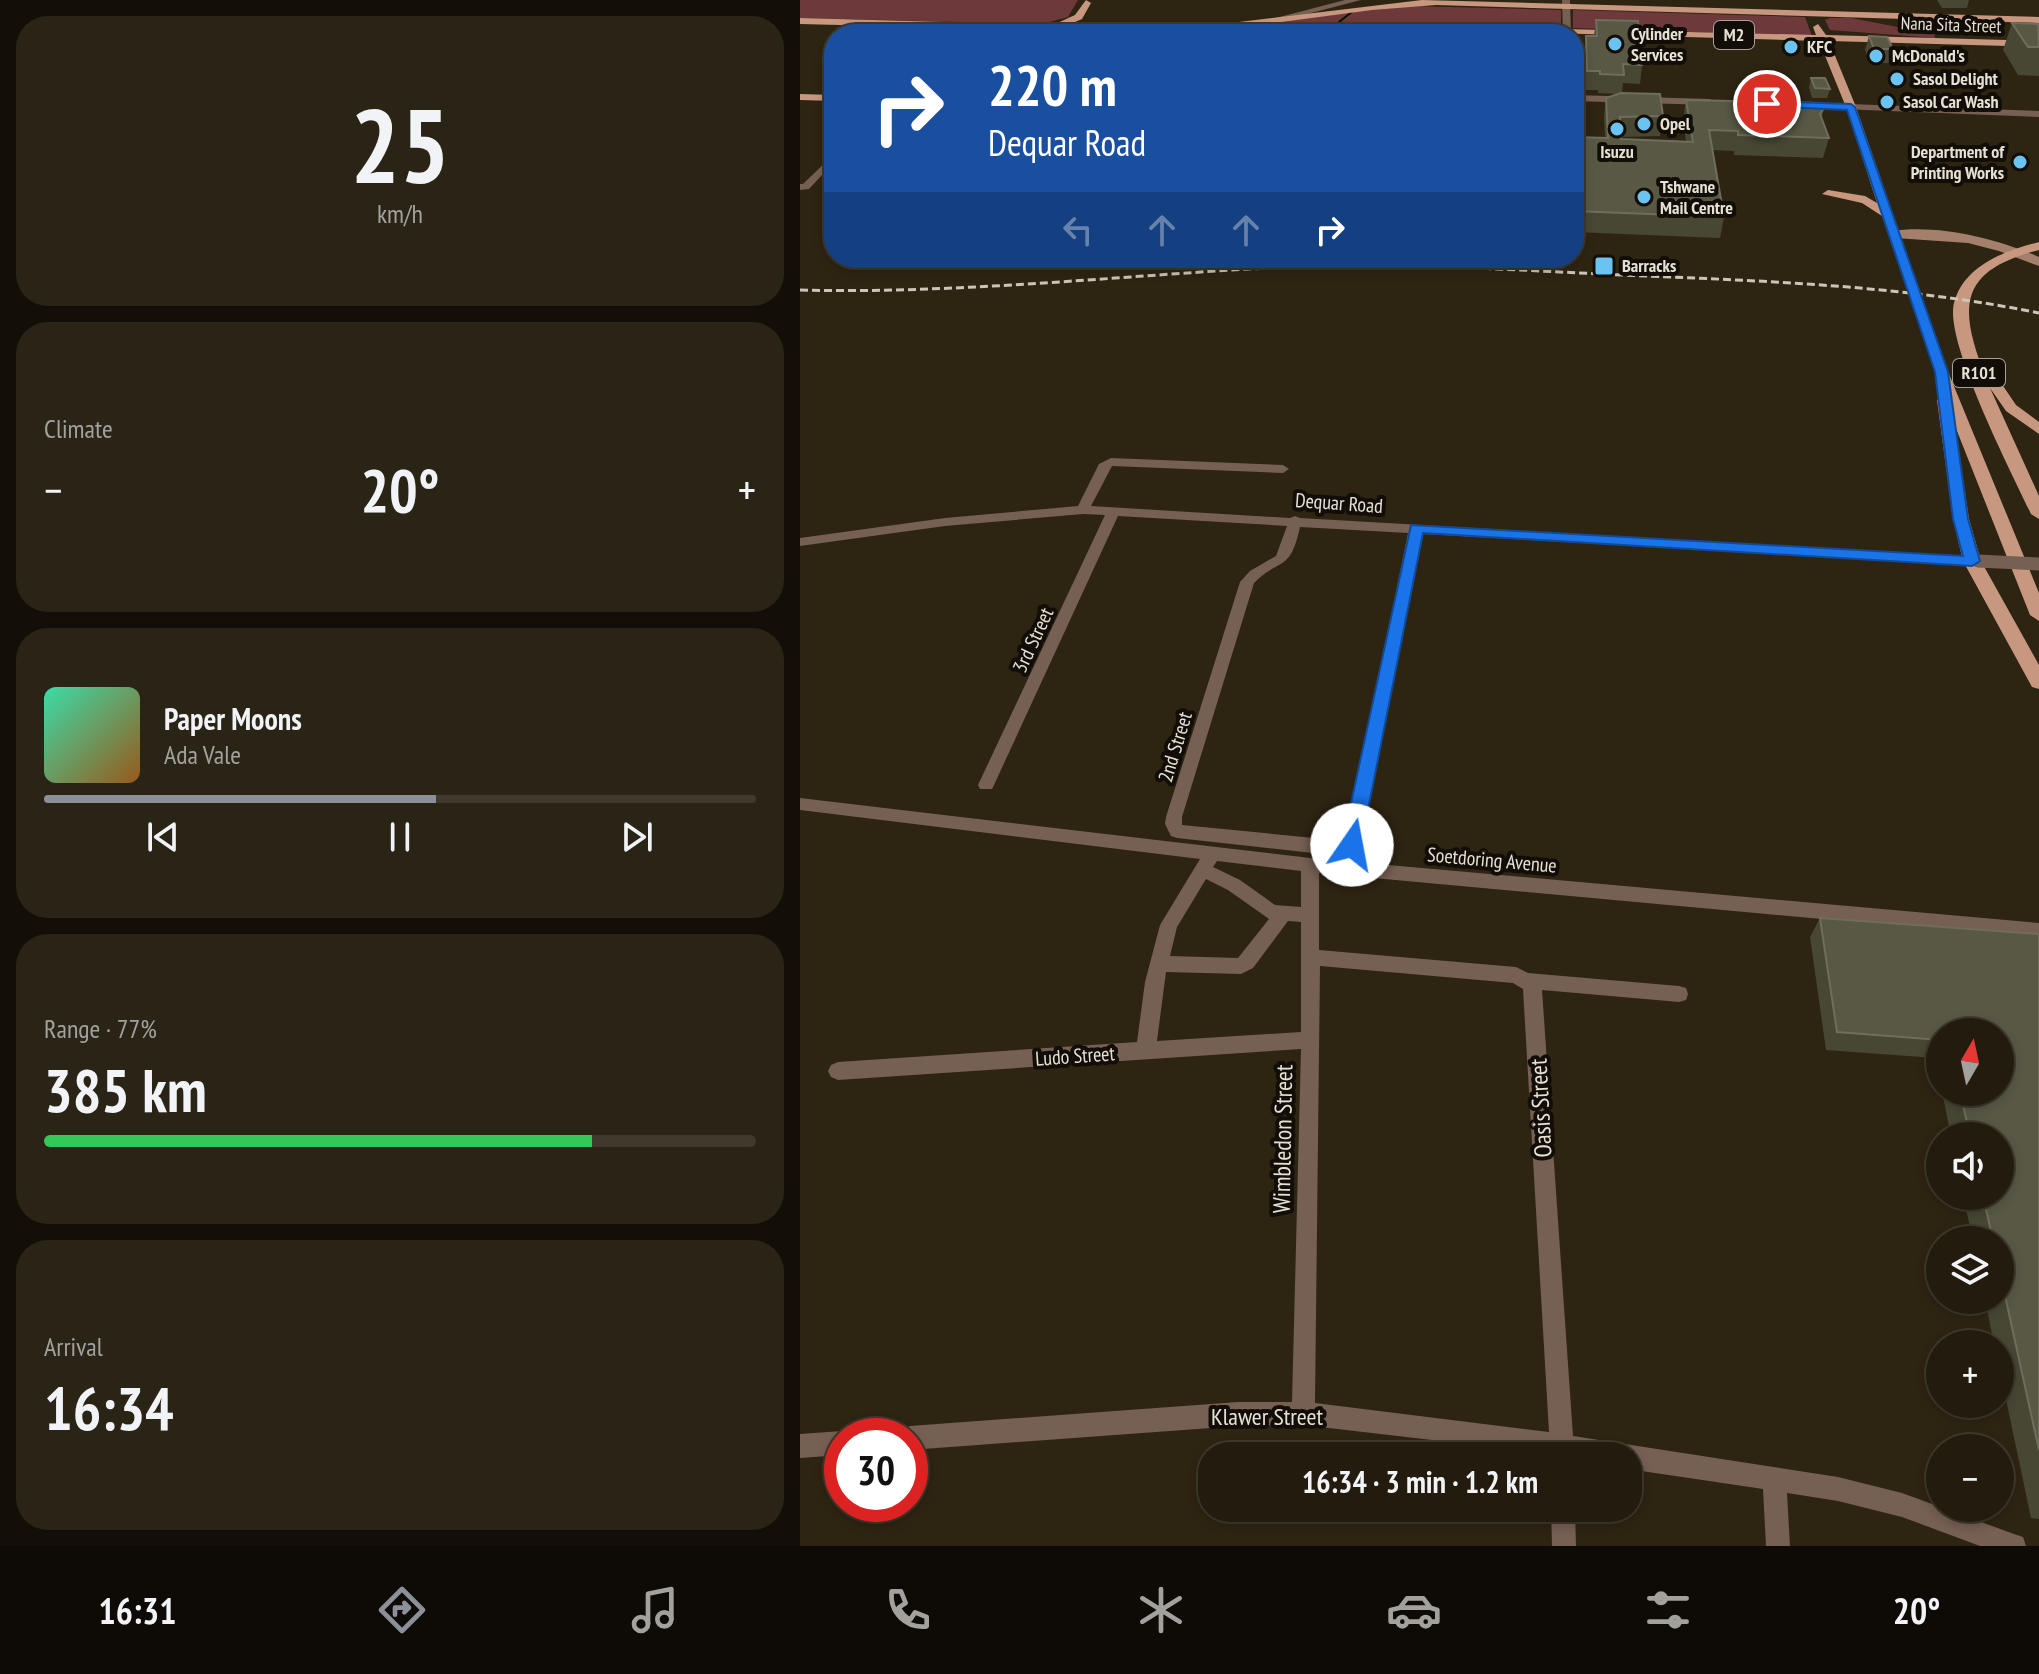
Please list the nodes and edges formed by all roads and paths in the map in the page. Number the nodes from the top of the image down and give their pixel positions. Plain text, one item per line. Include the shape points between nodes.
1 (1356, 0) edge
2 (1808, 0) edge
3 (1087, 2) edge
4 (1566, 3) edge
5 (1813, 13) junction
6 (2039, 20) edge
7 (800, 21) edge
8 (851, 24) edge
9 (1055, 24) edge
10 (1092, 24) edge
11 (1255, 24) edge
12 (1262, 24) edge
13 (1567, 24) edge
14 (1817, 26) junction
15 (1584, 32) edge
16 (1823, 38) junction
17 (1973, 42) junction
18 (2039, 44) edge
19 (800, 97) edge
20 (824, 98) edge
21 (1584, 98) edge
22 (1720, 103) edge
23 (1781, 105) edge
24 (1851, 107) junction
25 (2039, 114) edge
26 (824, 167) edge
27 (803, 187) edge
28 (1828, 194) dead end
29 (1887, 214) junction
30 (1895, 234) junction
31 (2039, 246) edge
32 (2016, 251) junction
33 (2039, 262) edge
34 (1959, 320) junction
35 (1941, 372) junction
36 (2039, 429) edge
37 (1283, 469) dead end
38 (1083, 510) junction
39 (1114, 511) junction
40 (2039, 514) edge
41 (1295, 520) junction
42 (1416, 528) junction
43 (800, 542) edge
44 (1975, 561) junction
45 (2039, 564) edge
46 (2039, 615) edge
47 (2039, 682) edge
48 (986, 785) dead end
49 (800, 804) edge
50 (1207, 861) junction
51 (1310, 865) junction
52 (1282, 915) junction
53 (1311, 915) junction
54 (2039, 931) edge
55 (1311, 957) junction
56 (1158, 964) junction
57 (1528, 981) junction
58 (1679, 994) dead end
59 (1311, 1040) junction
60 (1146, 1051) junction
61 (838, 1071) dead end
62 (1303, 1413) junction
63 (928, 1437) edge
64 (1506, 1442) edge
65 (1562, 1442) edge
66 (824, 1444) edge
67 (800, 1446) edge
68 (1642, 1459) edge
69 (1774, 1479) junction
70 (1563, 1522) edge
71 (1564, 1546) edge
72 (1778, 1546) edge
73 (2014, 1546) edge

1 - 11 street
2 - 5 main road, R101
3 - 9 main road via 1079,17
3 - 10 main road
4 - 5 main road, Nana Sita Street / M2
4 - 12 main road, Nana Sita Street / M2 via 1397,4
4 - 13 street
5 - 6 main road, Nana Sita Street / M2
5 - 14 main road, R101
7 - 8 main road, M2
14 - 16 main road, R101
14 - 17 main road via 1830,32
15 - 16 main road, Nana Sita Street / M2
16 - 17 main road, Nana Sita Street / M2
16 - 24 main road, R101
17 - 18 main road, Nana Sita Street / M2
19 - 20 main road
21 - 22 street
23 - 24 street
24 - 25 street
24 - 29 main road, R101
26 - 27 street
28 - 29 main road via 1865,200
29 - 30 main road, R101
30 - 32 main road via 1969,238
30 - 35 main road, R101
31 - 32 main road
32 - 33 main road
32 - 34 main road via 1977,274 1959,308
34 - 36 main road via 2002,396
34 - 40 main road, R101
35 - 44 main road via 1961,519
35 - 46 main road, R101
37 - 38 street via 1111,462 1105,464
38 - 39 street, Dequar Road
38 - 43 street, Dequar Road
39 - 41 street, Dequar Road
39 - 48 street, 3rd Street
41 - 42 street, Dequar Road
41 - 42 street, 2nd Street via 1281,559 1247,582 1173,824 1182,833 1349,847
42 - 44 street, Dequar Road
44 - 45 street, Dequar Road, bridge
44 - 47 main road
49 - 50 street, Soetdoring Avenue
50 - 51 street, Soetdoring Avenue
50 - 52 street via 1258,905
50 - 56 street via 1169,925
51 - 53 street, Wimbledon Street
51 - 54 street, Soetdoring Avenue
52 - 53 street
52 - 56 street via 1241,966
53 - 55 street, Wimbledon Street
55 - 57 street via 1516,975
55 - 59 street, Wimbledon Street
56 - 60 street
57 - 58 street
57 - 65 street, Oasis Street via 1535,997
59 - 60 street, Ludo Street
59 - 62 street, Wimbledon Street
60 - 61 street, Ludo Street
62 - 63 street, Klawer Street
62 - 64 street, Klawer Street
66 - 67 street
68 - 69 street, Klawer Street
69 - 72 street
69 - 73 street, Klawer Street via 1902,1505
70 - 71 street

